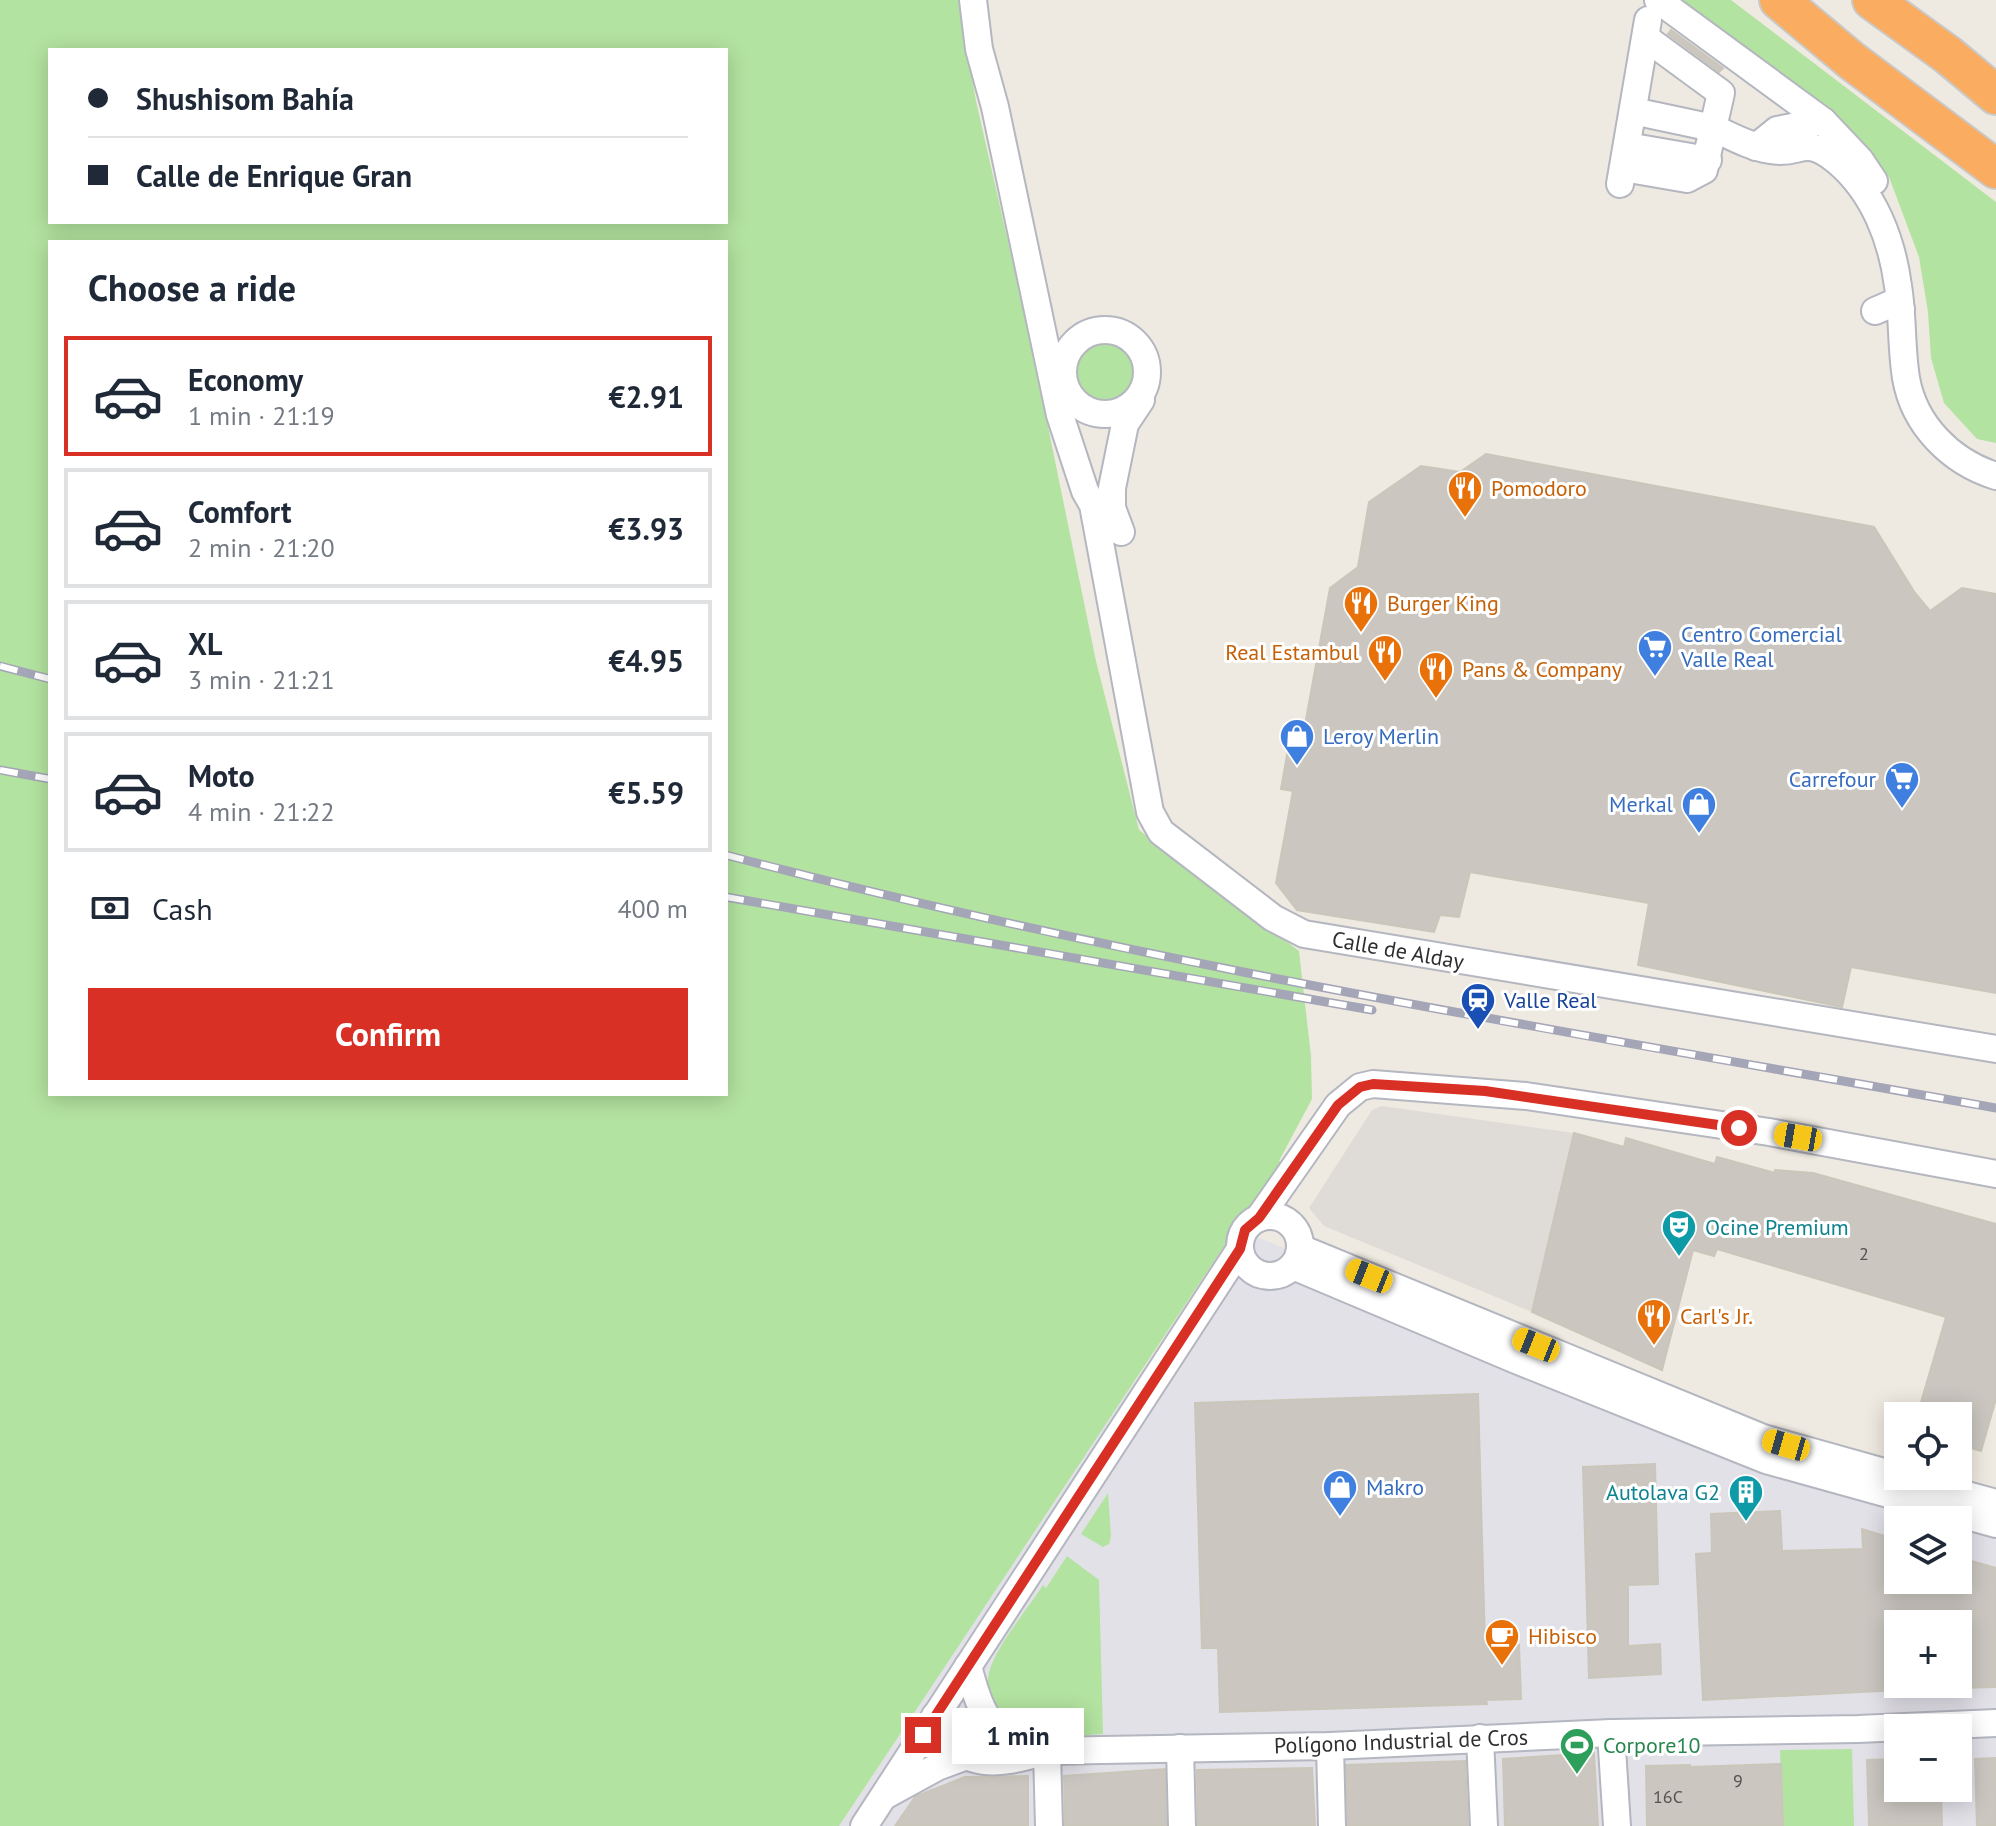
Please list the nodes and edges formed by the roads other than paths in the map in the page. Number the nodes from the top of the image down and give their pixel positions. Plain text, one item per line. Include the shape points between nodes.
1 (973, 0) edge
2 (1779, 0) edge
3 (1797, 0) edge
4 (1872, 0) edge
5 (1651, 19) edge
6 (1948, 55) junction
7 (1996, 86) edge
8 (1996, 95) edge
9 (1823, 121) junction
10 (1947, 133) junction
11 (1996, 137) edge
12 (1711, 143) junction
13 (1627, 147) junction
14 (1756, 147) junction
15 (1996, 169) edge
16 (1996, 176) edge
17 (1063, 381) junction
18 (1143, 390) junction
19 (1111, 414) junction
20 (1060, 415) junction
21 (1996, 462) edge
22 (1996, 476) edge
23 (1093, 505) junction
24 (1121, 532) dead end
25 (1996, 1049) edge
26 (1297, 1167) junction
27 (1996, 1174) edge
28 (1259, 1218) junction
29 (1288, 1222) junction
30 (1240, 1249) junction
31 (1296, 1257) junction
32 (1256, 1273) junction
33 (1206, 1302) junction
34 (1884, 1472) edge
35 (1949, 1490) edge
36 (1996, 1503) edge
37 (1996, 1524) edge
38 (968, 1666) junction
39 (1996, 1723) edge
40 (929, 1726) junction
41 (1611, 1733) junction
42 (1480, 1738) junction
43 (1010, 1742) junction
44 (1330, 1746) junction
45 (1180, 1748) junction
46 (1047, 1751) junction
47 (964, 1757) junction
48 (883, 1797) junction
49 (864, 1826) edge
50 (1049, 1826) edge
51 (1182, 1826) edge
52 (1332, 1826) edge
53 (1484, 1826) edge
54 (1617, 1826) edge

1 - 20 street via 979,49
2 - 10 highway
3 - 11 highway
4 - 6 highway
5 - 9 street
5 - 12 street via 1721,93
5 - 13 street
6 - 7 highway
6 - 8 highway
9 - 14 street via 1777,130
9 - 21 street via 1869,171 1893,219 1911,286 1926,400 1954,438
10 - 15 highway
10 - 16 street
12 - 13 street
12 - 13 street via 1704,170 1687,179
12 - 14 street
14 - 22 street via 1815,147 1845,169 1867,196 1883,227 1897,276 1888,310 1919,414 1949,452
17 - 18 street via 1063,364 1076,342 1107,330 1124,335 1142,353 1147,375
17 - 19 street via 1078,405
17 - 20 street
18 - 19 street via 1134,403
18 - 24 street via 1125,424 1112,488 1112,508
19 - 23 street
20 - 23 street
23 - 25 street, Calle de Alday via 1152,819 1169,839 1287,927 1304,934
26 - 27 street via 1338,1105 1360,1087 1384,1083 1526,1096 1769,1132
26 - 28 street
26 - 29 street
28 - 29 street via 1279,1216
28 - 30 street via 1245,1230
29 - 31 street via 1295,1229
30 - 32 street
30 - 33 street
31 - 32 street via 1276,1276
31 - 34 street via 1763,1438
31 - 37 street via 1486,1348 1766,1460
32 - 33 street
33 - 38 street
35 - 36 street
38 - 40 street
38 - 43 street via 980,1706
39 - 41 street, Polígono Industrial de Cros via 1858,1729 1670,1720
40 - 43 street, Polígono Industrial de Cros
40 - 47 street, Polígono Industrial de Cros
40 - 48 street
41 - 42 street, Polígono Industrial de Cros
41 - 54 street
42 - 44 street, Polígono Industrial de Cros
42 - 53 street
43 - 46 street, Polígono Industrial de Cros
44 - 45 street, Polígono Industrial de Cros
44 - 52 street
45 - 46 street, Polígono Industrial de Cros
45 - 51 street
46 - 47 street, Polígono Industrial de Cros via 1007,1762
46 - 50 street
47 - 48 street
48 - 49 street

